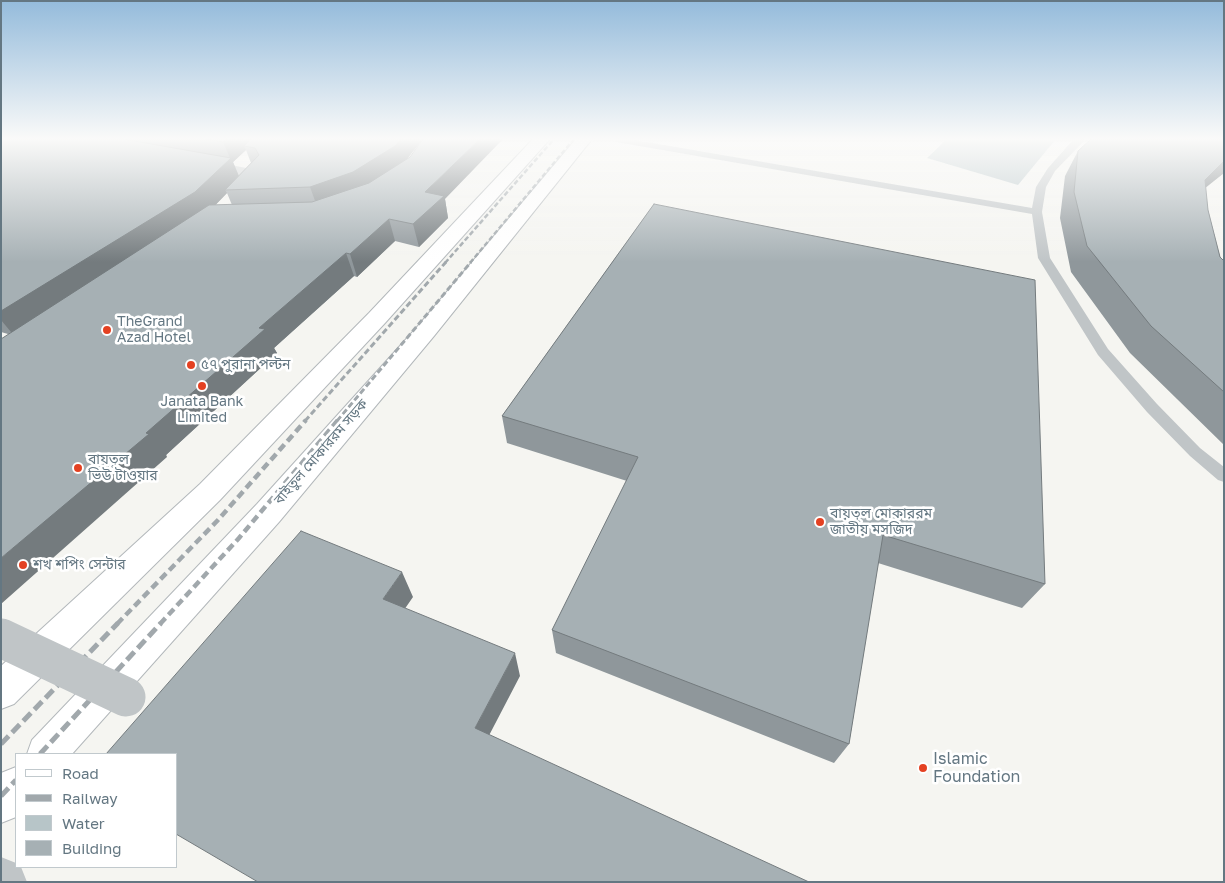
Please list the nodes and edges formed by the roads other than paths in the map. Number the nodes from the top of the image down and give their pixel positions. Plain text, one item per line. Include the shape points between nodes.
1 (252, 180) edge
2 (504, 180) edge
3 (550, 180) edge
4 (854, 180) edge
5 (1045, 180) edge
6 (245, 188) edge
7 (1037, 212) junction
8 (1224, 476) edge
9 (1, 638) edge
10 (1, 691) edge
11 (126, 697) dead end
12 (47, 753) edge
13 (15, 788) edge
14 (1, 803) edge
15 (1, 879) edge
16 (5, 882) edge

1 - 6 street
2 - 10 main road via 210,492
3 - 12 main road, বাইতুল মোকাররম সড়ক via 426,331 268,513
4 - 7 lane
5 - 7 lane via 1040,187
7 - 8 lane via 1044,258 1103,352 1152,408
9 - 11 street, bridge
13 - 14 main road
15 - 16 street

